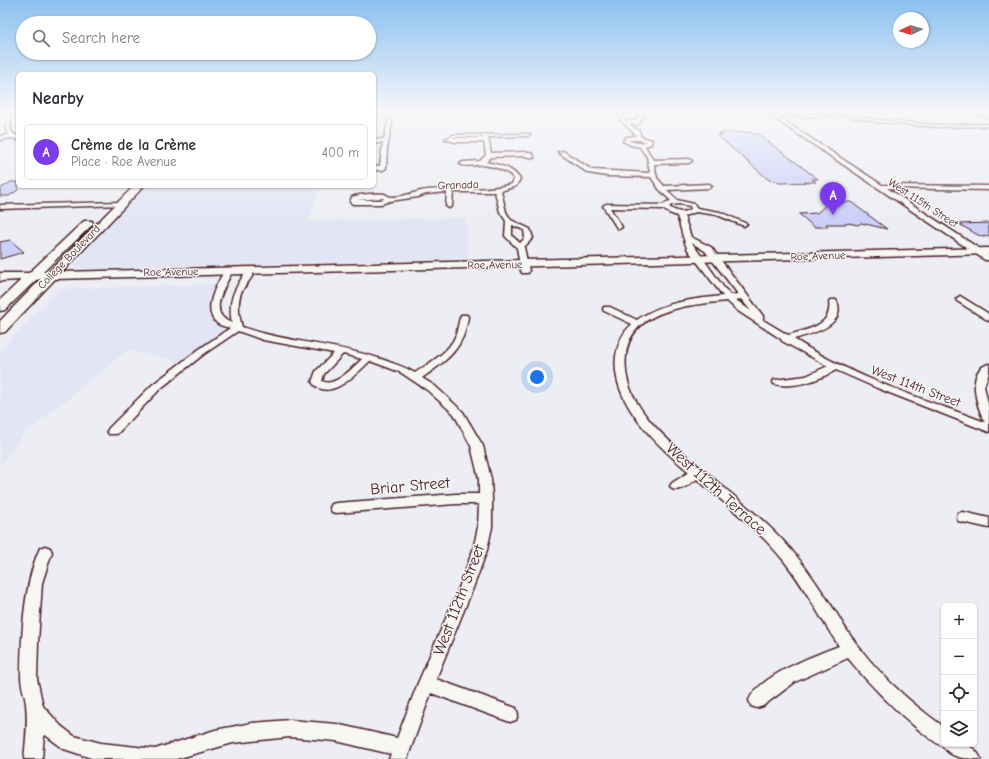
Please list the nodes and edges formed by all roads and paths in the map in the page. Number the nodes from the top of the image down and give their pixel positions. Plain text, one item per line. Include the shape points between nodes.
1 (385, 147) edge
2 (487, 147) edge
3 (644, 147) edge
4 (820, 147) edge
5 (561, 152) dead end
6 (489, 155) junction
7 (532, 157) dead end
8 (689, 161) dead end
9 (651, 162) junction
10 (482, 163) junction
11 (463, 164) dead end
12 (376, 168) edge
13 (653, 175) junction
14 (709, 186) dead end
15 (879, 187) junction
16 (126, 188) edge
17 (137, 188) edge
18 (661, 188) junction
19 (922, 188) junction
20 (989, 188) edge
21 (498, 190) junction
22 (886, 191) junction
23 (450, 193) junction
24 (389, 199) dead end
25 (675, 202) junction
26 (108, 204) junction
27 (121, 204) junction
28 (450, 206) dead end
29 (0, 207) edge
30 (665, 207) junction
31 (695, 210) junction
32 (680, 214) junction
33 (509, 221) junction
34 (744, 224) dead end
35 (619, 227) dead end
36 (688, 238) junction
37 (520, 247) junction
38 (986, 255) edge
39 (701, 262) junction
40 (719, 262) junction
41 (524, 267) junction
42 (250, 273) junction
43 (228, 274) junction
44 (0, 277) edge
45 (30, 279) junction
46 (49, 279) junction
47 (0, 284) edge
48 (744, 296) junction
49 (730, 298) junction
50 (960, 299) dead end
51 (833, 302) dead end
52 (0, 307) edge
53 (607, 309) dead end
54 (464, 317) dead end
55 (989, 318) edge
56 (637, 323) junction
57 (765, 325) junction
58 (238, 327) junction
59 (0, 329) edge
60 (785, 338) junction
61 (341, 351) junction
62 (369, 357) junction
63 (835, 366) junction
64 (989, 367) edge
65 (415, 378) junction
66 (778, 382) dead end
67 (989, 420) edge
68 (989, 428) edge
69 (113, 431) dead end
70 (698, 472) junction
71 (676, 486) dead end
72 (486, 499) junction
73 (336, 508) dead end
74 (963, 517) dead end
75 (989, 523) edge
76 (45, 552) dead end
77 (850, 649) junction
78 (426, 683) junction
79 (757, 700) dead end
80 (34, 709) junction
81 (510, 714) dead end
82 (941, 736) edge
83 (956, 747) edge
84 (400, 753) edge
85 (154, 758) edge
86 (33, 759) edge
87 (972, 759) edge

1 - 12 street via 383,168
2 - 6 street
3 - 9 street
4 - 15 street, West 115th Street
5 - 13 street via 590,172
6 - 7 street via 526,154
6 - 10 street
8 - 9 street
9 - 13 street
10 - 11 street
10 - 21 street, Granada via 508,171 517,179 514,185
13 - 18 street
14 - 18 street
15 - 19 street
15 - 22 street, West 115th Street
16 - 26 main road, College Boulevard
17 - 27 main road, College Boulevard
18 - 25 street
19 - 20 street
19 - 22 street via 923,190
21 - 23 street, Granada via 487,194
21 - 33 street via 503,212
22 - 38 street, West 115th Street
23 - 24 street, Granada
23 - 28 street
25 - 30 street
25 - 31 street via 689,204
26 - 27 street
26 - 29 street
26 - 45 main road, College Boulevard
27 - 46 main road, College Boulevard
30 - 32 street via 670,212
30 - 35 street via 606,206
31 - 32 street
31 - 34 street via 718,213
32 - 36 street, West 114th Street
33 - 37 street via 506,231 510,240
33 - 37 street via 527,229 529,238
36 - 39 street, West 114th Street via 688,243
36 - 40 street, West 114th Street via 708,249
37 - 41 street
38 - 40 main road, Roe Avenue
39 - 40 main road, Roe Avenue
39 - 41 main road, Roe Avenue
39 - 49 street, West 114th Street
40 - 48 street, West 114th Street
41 - 42 main road, Roe Avenue
42 - 43 main road, Roe Avenue
42 - 58 street via 238,290 235,320
43 - 46 main road, Roe Avenue
43 - 58 street, West 112th Street via 215,300 215,314 221,322
44 - 45 main road, Roe Avenue
45 - 46 main road, Roe Avenue
45 - 47 main road, Roe Avenue
45 - 52 main road, College Boulevard
46 - 59 main road, College Boulevard
48 - 49 street, West 112th Terrace
48 - 57 street, West 114th Street
49 - 56 street, West 112th Terrace via 666,309
49 - 57 street, West 114th Street
50 - 55 street
51 - 60 street via 835,314 832,320 814,330
53 - 56 street
54 - 65 street via 462,334 452,350
56 - 70 street, West 112th Terrace via 627,334 618,356 618,369 624,388 641,417 660,439
57 - 60 street, West 114th Street
58 - 61 street, West 112th Street via 263,337
58 - 69 street via 156,386
60 - 63 street, West 114th Street
61 - 62 street, West 112th Street
61 - 62 street via 319,374 317,382 321,386 337,385
62 - 65 street, West 112th Street via 403,370
63 - 66 street via 815,378
63 - 68 street, West 114th Street
64 - 67 street via 979,385 981,402
65 - 72 street, West 112th Street via 431,388 458,412 477,446 486,479
70 - 71 street
70 - 77 street, West 112th Terrace via 757,523 781,548 816,595
72 - 73 street, Briar Street
72 - 78 street, West 112th Street via 485,526 476,565
74 - 75 street
76 - 80 street via 35,583 30,642 29,679
77 - 79 street via 792,674 771,686
77 - 82 street, West 112th Terrace via 895,698
78 - 81 street
78 - 84 street, West 112th Street
80 - 85 street via 50,727 69,742 111,754
80 - 86 street via 36,732
83 - 87 street
84 - 85 street via 328,731 302,729 270,730 223,737 196,743

